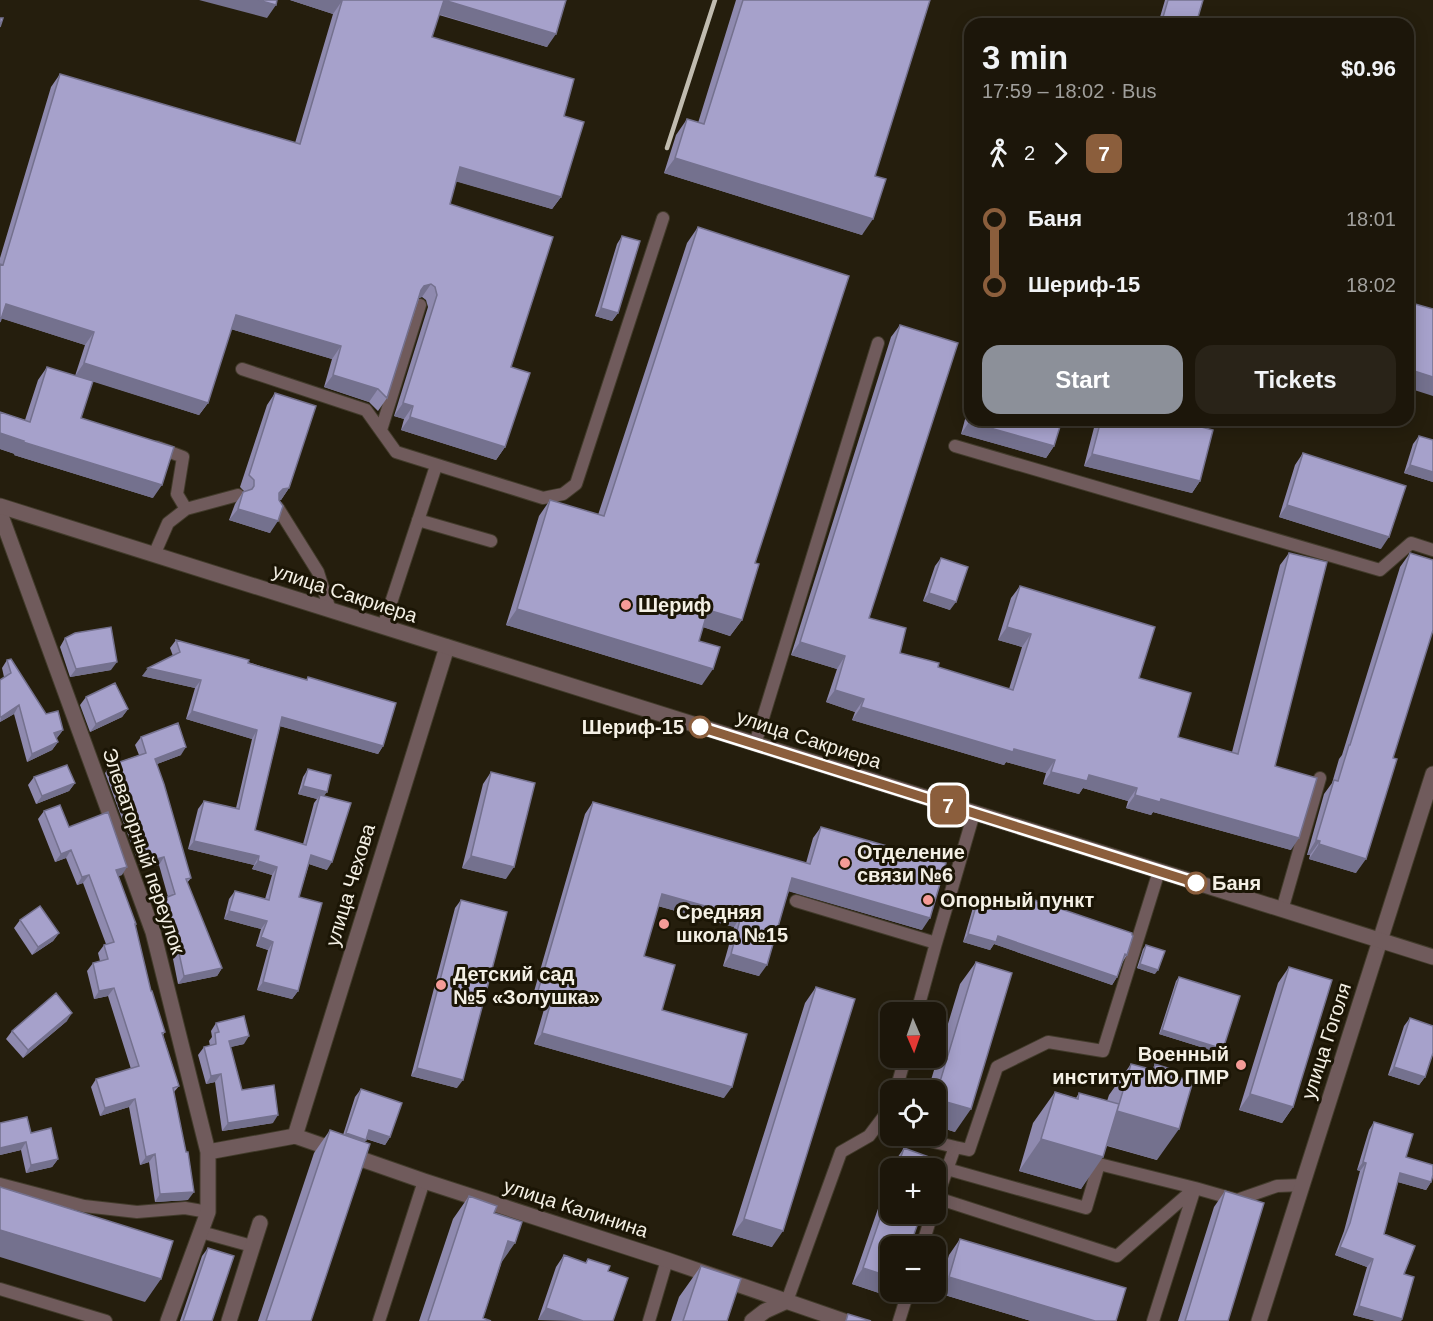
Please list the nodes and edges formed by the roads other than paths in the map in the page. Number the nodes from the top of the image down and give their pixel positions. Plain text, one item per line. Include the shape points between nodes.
1 (663, 218) dead end
2 (420, 305) edge
3 (878, 343) dead end
4 (242, 369) dead end
5 (381, 430) junction
6 (149, 444) edge
7 (955, 446) dead end
8 (436, 466) junction
9 (238, 495) dead end
10 (0, 506) edge
11 (278, 508) edge
12 (186, 509) junction
13 (0, 513) edge
14 (418, 520) junction
15 (491, 542) dead end
16 (1433, 550) edge
17 (154, 555) junction
18 (330, 610) junction
19 (383, 627) junction
20 (447, 647) junction
21 (755, 744) junction
22 (1433, 774) edge
23 (1320, 778) dead end
24 (974, 813) junction
25 (1159, 871) junction
26 (796, 901) dead end
27 (1282, 910) junction
28 (1380, 941) junction
29 (936, 943) junction
30 (1433, 957) edge
31 (920, 1002) edge
32 (880, 1122) edge
33 (295, 1136) junction
34 (946, 1145) edge
35 (955, 1147) junction
36 (208, 1152) junction
37 (947, 1169) junction
38 (946, 1172) edge
39 (424, 1180) junction
40 (0, 1184) edge
41 (1303, 1185) junction
42 (1195, 1188) junction
43 (946, 1203) edge
44 (208, 1212) junction
45 (260, 1222) dead end
46 (201, 1232) junction
47 (252, 1246) junction
48 (667, 1260) junction
49 (0, 1289) edge
50 (787, 1301) junction
51 (906, 1302) edge
52 (106, 1321) edge
53 (168, 1321) edge
54 (229, 1321) edge
55 (379, 1321) edge
56 (649, 1321) edge
57 (752, 1321) edge
58 (844, 1321) edge
59 (899, 1321) edge
60 (1152, 1321) edge
61 (1259, 1321) edge

1 - 8 lane via 576,484 563,494 543,498
2 - 5 lane
3 - 21 lane
4 - 5 lane via 366,410
5 - 8 lane via 396,452
6 - 12 lane via 183,456 177,494
7 - 16 lane via 1380,570 1411,543
8 - 14 lane
9 - 12 lane
10 - 17 street, улица Сакриера
11 - 18 lane via 318,572
12 - 17 lane via 168,523
13 - 36 street, Элеваторный переулок via 153,932
14 - 15 lane
14 - 19 lane
17 - 18 street, улица Сакриера
18 - 19 street, улица Сакриера
19 - 20 street, улица Сакриера
20 - 21 street, улица Сакриера
20 - 33 street, улица Чехова
21 - 24 street, улица Сакриера
22 - 28 street, улица Гоголя
23 - 27 lane
24 - 25 street, улица Сакриера
24 - 29 lane
25 - 27 street, улица Сакриера
25 - 35 lane via 1103,1052 1048,1042 997,1067 969,1150
26 - 29 lane
27 - 28 street, улица Сакриера
28 - 30 street, улица Сакриера
28 - 41 street, улица Гоголя
29 - 31 lane
32 - 50 lane via 870,1136 841,1152
33 - 36 street
33 - 39 street, улица Калинина
34 - 35 lane
35 - 37 lane
36 - 44 street, Элеваторный переулок
37 - 38 lane
37 - 42 lane via 1086,1208 1100,1164
39 - 48 street, улица Калинина
39 - 55 lane
40 - 44 lane via 84,1206 137,1212 185,1208
41 - 42 lane via 1277,1186 1237,1200
41 - 61 street, улица Гоголя
42 - 43 lane via 1117,1256
42 - 60 lane
44 - 46 street, Элеваторный переулок
45 - 47 street
46 - 47 lane
46 - 53 street, Элеваторный переулок
47 - 54 street
48 - 50 street, улица Калинина
48 - 56 lane
49 - 52 lane
50 - 57 street
50 - 58 street, улица Калинина
51 - 59 lane

